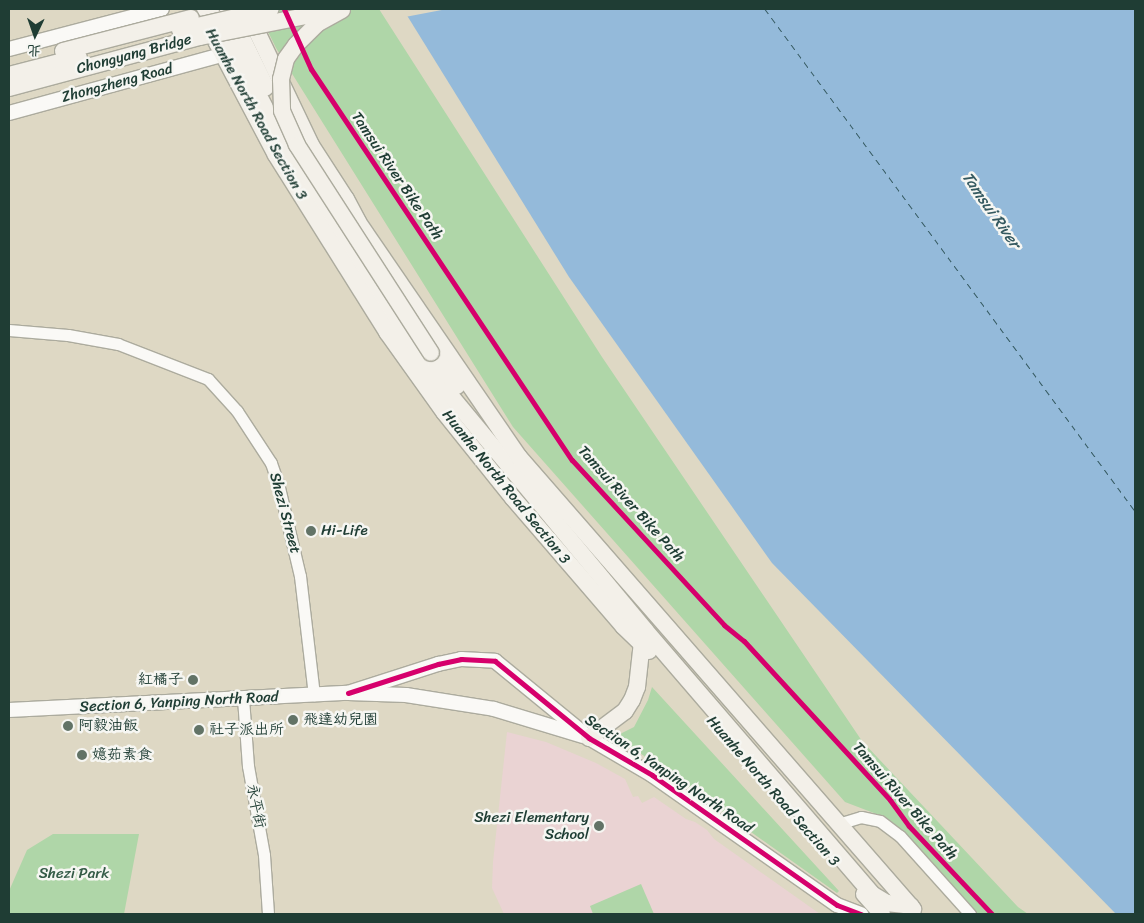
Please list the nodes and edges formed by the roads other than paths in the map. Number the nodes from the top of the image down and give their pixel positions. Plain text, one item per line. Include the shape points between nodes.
1 (162, 9) edge
2 (199, 9) edge
3 (205, 9) edge
4 (271, 9) edge
5 (345, 9) edge
6 (230, 17) edge
7 (9, 49) edge
8 (224, 54) junction
9 (9, 65) edge
10 (9, 75) edge
11 (9, 81) edge
12 (9, 88) edge
13 (9, 98) edge
14 (9, 112) edge
15 (9, 330) edge
16 (482, 406) junction
17 (642, 642) junction
18 (348, 693) junction
19 (314, 695) junction
20 (242, 698) junction
21 (9, 710) edge
22 (589, 738) junction
23 (838, 824) junction
24 (911, 912) edge
25 (268, 914) edge
26 (861, 914) edge
27 (882, 914) edge
28 (970, 914) edge

1 - 7 street
2 - 6 main road, Huanhe North Road Section 3
3 - 6 main road
4 - 6 main road, Chongyang Bridge, bridge
5 - 6 main road, Chongyang Bridge, bridge
5 - 16 main road, bridge via 317,24 286,59 281,80 282,111 297,145 431,353 456,385
6 - 8 main road, Huanhe North Road Section 3
6 - 9 main road, bridge via 209,14
6 - 10 main road, Chongyang Bridge, bridge
6 - 11 main road
6 - 12 main road, Chongyang Bridge, bridge via 200,37
6 - 13 main road, bridge via 210,44
6 - 16 main road, Huanhe North Road Section 3 via 358,222
6 - 24 main road via 299,173 431,372 644,630 872,894
8 - 14 street, Zhongzheng Road
8 - 17 main road, Huanhe North Road Section 3 via 276,155 387,332 444,412 514,498 623,626
15 - 19 street, Shezi Street via 68,335 118,344 208,379 236,411 271,463 283,501 300,576
16 - 23 main road, Huanhe North Road Section 3 via 550,495
17 - 22 main road via 637,686 632,700 625,710
17 - 27 main road, Huanhe North Road Section 3
18 - 19 street, Section 6, Yanping North Road
18 - 22 street, Section 6, Yanping North Road via 406,695 490,708
18 - 22 street, Section 6, Yanping North Road via 438,664 461,660 495,661
19 - 20 street, Section 6, Yanping North Road
20 - 21 street, Section 6, Yanping North Road
20 - 25 street, 永平街 via 250,781 264,855
22 - 26 street, Section 6, Yanping North Road via 652,775 837,905
23 - 24 main road, Huanhe North Road Section 3
23 - 28 street via 861,818 880,821 900,836

